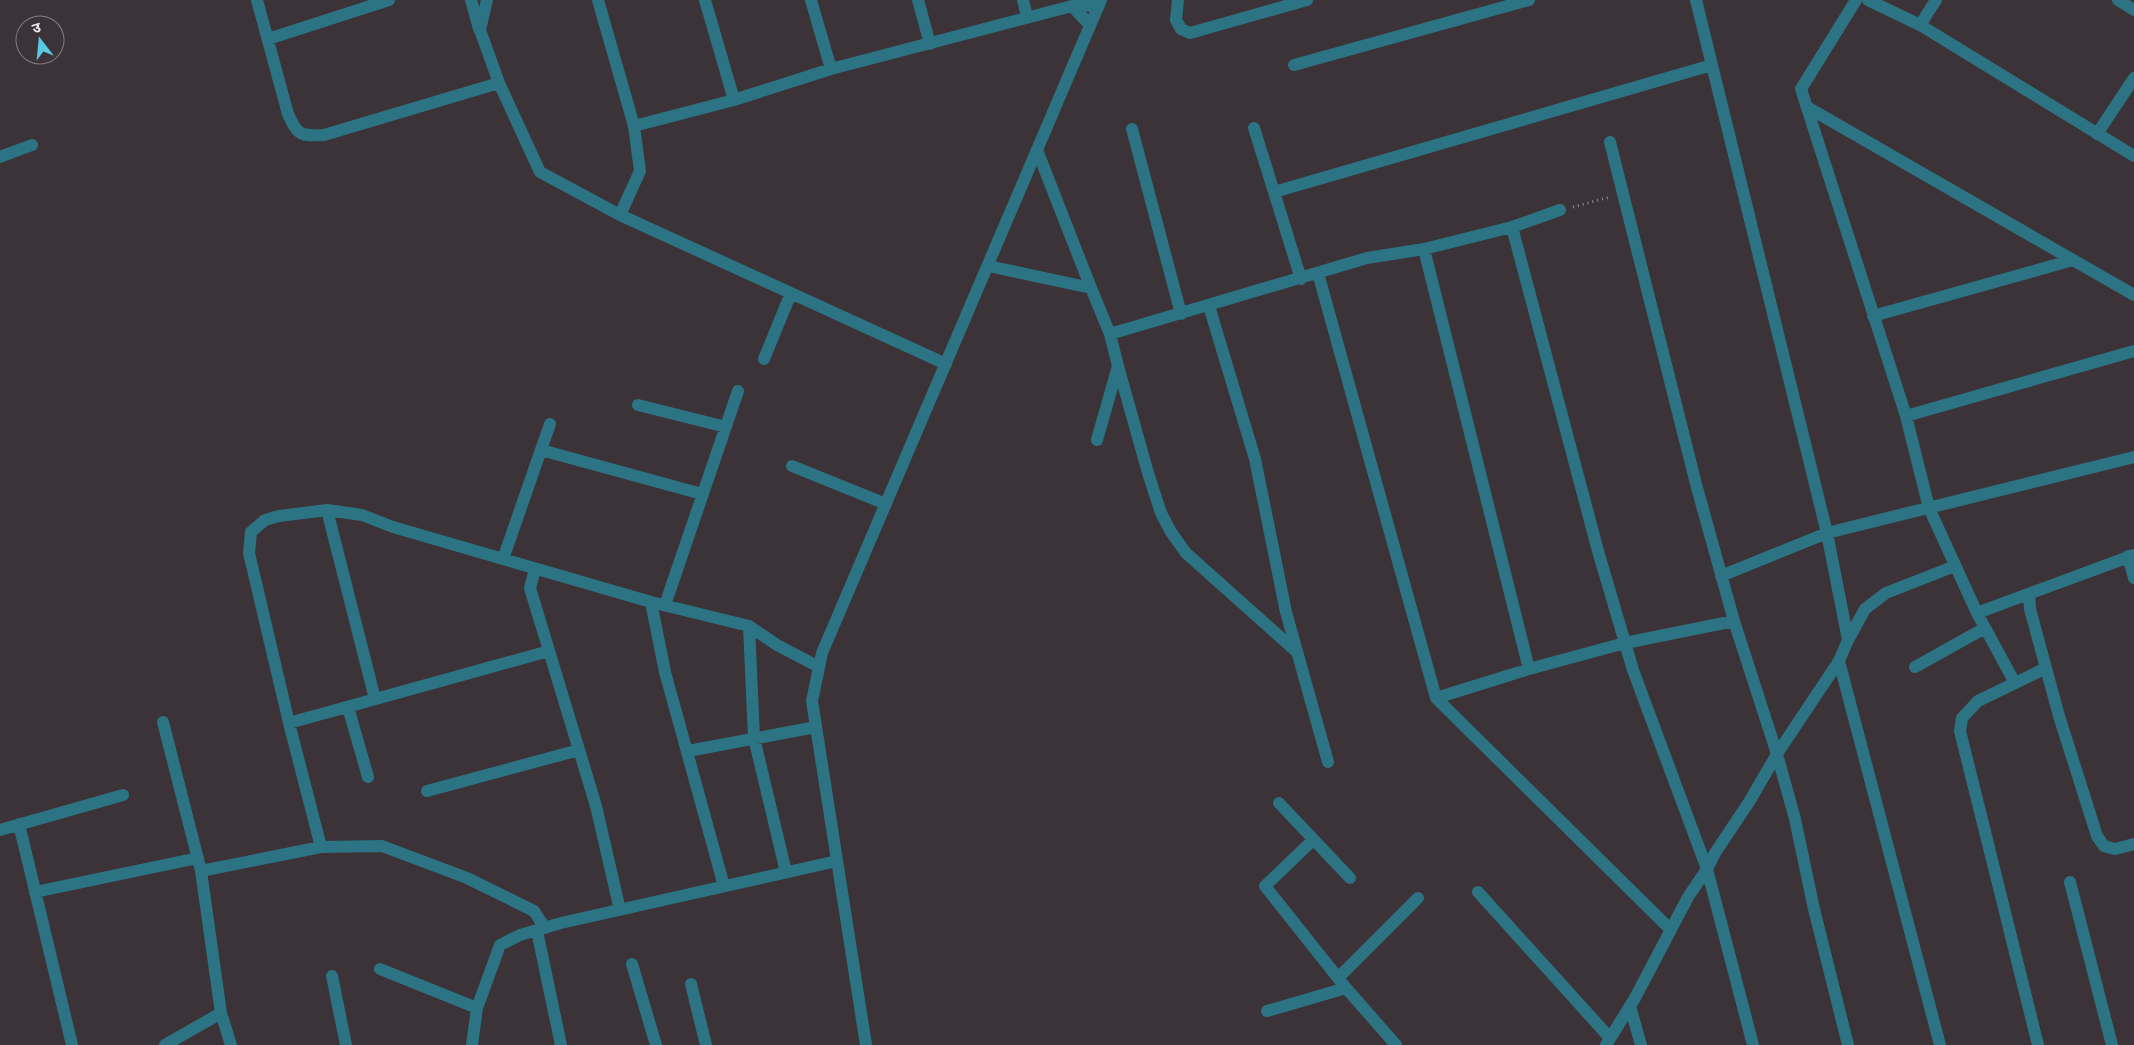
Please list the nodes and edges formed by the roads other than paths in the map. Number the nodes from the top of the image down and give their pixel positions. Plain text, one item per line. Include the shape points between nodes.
1 (257, 0) edge
2 (389, 0) edge
3 (471, 0) edge
4 (487, 0) edge
5 (598, 0) edge
6 (705, 0) edge
7 (811, 0) edge
8 (918, 0) edge
9 (1023, 0) edge
10 (1178, 0) edge
11 (1307, 0) edge
12 (1529, 0) edge
13 (1696, 0) edge
14 (1856, 0) edge
15 (1868, 0) edge
16 (1936, 0) edge
17 (2118, 0) edge
18 (371, 2) edge
19 (1100, 2) edge
20 (1072, 6) junction
21 (2134, 10) edge
22 (1027, 17) junction
23 (1920, 25) junction
24 (1090, 26) junction
25 (480, 30) junction
26 (268, 40) junction
27 (930, 44) junction
28 (1294, 65) dead end
29 (1712, 65) junction
30 (831, 69) junction
31 (2134, 78) edge
32 (499, 83) junction
33 (734, 100) junction
34 (1807, 107) junction
35 (634, 126) junction
36 (1254, 128) dead end
37 (1132, 129) dead end
38 (2096, 134) junction
39 (1610, 142) dead end
40 (32, 145) dead end
41 (1037, 150) junction
42 (0, 156) edge
43 (2134, 156) edge
44 (1274, 192) junction
45 (1560, 210) road end
46 (620, 215) junction
47 (1512, 227) junction
48 (1424, 249) junction
49 (2073, 260) junction
50 (988, 266) junction
51 (1318, 273) junction
52 (1301, 279) junction
53 (1091, 288) junction
54 (791, 293) junction
55 (2134, 295) edge
56 (1209, 306) junction
57 (1181, 314) junction
58 (1872, 316) junction
59 (1110, 334) junction
60 (2134, 351) edge
61 (764, 359) dead end
62 (946, 364) junction
63 (1118, 366) junction
64 (738, 391) dead end
65 (638, 406) dead end
66 (1906, 416) junction
67 (550, 424) dead end
68 (726, 427) junction
69 (1097, 440) dead end
70 (541, 450) junction
71 (2134, 457) edge
72 (792, 466) dead end
73 (702, 494) junction
74 (886, 504) junction
75 (1929, 508) junction
76 (327, 510) junction
77 (1826, 533) junction
78 (2131, 555) edge
79 (503, 559) junction
80 (1955, 566) junction
81 (535, 569) junction
82 (1721, 576) junction
83 (2134, 578) edge
84 (2029, 594) junction
85 (651, 602) junction
86 (665, 605) junction
87 (1977, 613) junction
88 (1734, 621) junction
89 (749, 626) junction
90 (1985, 628) junction
91 (1848, 640) junction
92 (1625, 643) junction
93 (549, 651) junction
94 (1299, 654) junction
95 (1839, 661) junction
96 (819, 667) junction
97 (1915, 667) dead end
98 (2046, 668) junction
99 (1529, 669) junction
100 (2015, 683) junction
101 (1436, 698) junction
102 (375, 699) junction
103 (348, 706) junction
104 (163, 722) dead end
105 (289, 723) junction
106 (816, 727) junction
107 (754, 738) junction
108 (579, 750) junction
109 (688, 751) junction
110 (1777, 754) junction
111 (1328, 762) dead end
112 (368, 777) dead end
113 (427, 790) dead end
114 (123, 795) dead end
115 (1279, 803) dead end
116 (19, 824) junction
117 (0, 830) edge
118 (1313, 840) junction
119 (2134, 844) edge
120 (321, 847) junction
121 (198, 858) junction
122 (837, 861) junction
123 (1708, 869) junction
124 (201, 871) junction
125 (786, 872) junction
126 (1350, 878) dead end
127 (2070, 882) dead end
128 (724, 886) junction
129 (35, 892) junction
130 (1478, 892) dead end
131 (1418, 898) dead end
132 (620, 910) junction
133 (541, 929) junction
134 (1671, 930) junction
135 (632, 964) dead end
136 (380, 969) dead end
137 (332, 976) dead end
138 (1342, 983) junction
139 (691, 984) dead end
140 (1630, 1006) junction
141 (477, 1008) junction
142 (1267, 1011) dead end
143 (221, 1013) junction
144 (1608, 1042) edge
145 (72, 1045) edge
146 (165, 1045) edge
147 (231, 1045) edge
148 (346, 1045) edge
149 (472, 1045) edge
150 (562, 1045) edge
151 (656, 1045) edge
152 (706, 1045) edge
153 (866, 1045) edge
154 (1396, 1045) edge
155 (1641, 1045) edge
156 (1753, 1045) edge
157 (1848, 1045) edge
158 (1940, 1045) edge
159 (2038, 1045) edge
160 (2112, 1045) edge

1 - 26 street
2 - 18 street
3 - 25 street
4 - 25 street
5 - 35 street
6 - 33 street
7 - 30 street
8 - 27 street
9 - 22 street
10 - 11 street via 1176,20 1181,29 1190,33
12 - 28 street
13 - 29 street
14 - 34 street via 1802,89
15 - 23 street
16 - 23 street
17 - 21 street
18 - 26 street
19 - 20 street
19 - 24 street
20 - 22 street
20 - 24 street
22 - 27 street
23 - 38 street
24 - 41 street
25 - 32 street
26 - 32 street via 288,114 296,131 305,136 324,135
27 - 30 street
29 - 44 street
29 - 77 street
30 - 33 street
31 - 38 street
32 - 46 street via 540,172
33 - 35 street
34 - 49 street
34 - 58 street
35 - 46 street via 640,171
36 - 44 street
37 - 57 street
38 - 43 street
39 - 82 street
40 - 42 street
41 - 50 street
41 - 53 street
44 - 52 street
45 - 47 street
46 - 54 street
47 - 48 street
47 - 92 street
48 - 51 street via 1367,258
48 - 99 street
49 - 55 street
49 - 58 street
50 - 53 street
50 - 62 street
51 - 52 street
51 - 101 street
52 - 56 street
53 - 59 street
54 - 61 street
54 - 62 street
56 - 57 street
56 - 94 street via 1255,459 1286,612
57 - 59 street
58 - 66 street
59 - 63 street
60 - 66 street
62 - 74 street
63 - 69 street
63 - 94 street via 1148,473 1171,532 1186,553
64 - 68 street
65 - 68 street
66 - 75 street
67 - 70 street
68 - 73 street
70 - 73 street
70 - 79 street
71 - 75 street
72 - 74 street
73 - 86 street
74 - 96 street via 822,653
75 - 77 street
75 - 80 street
76 - 79 street via 362,515
76 - 102 street
76 - 105 street via 265,520 251,532 249,553
77 - 82 street
77 - 91 street
78 - 83 street
78 - 84 street
79 - 81 street
80 - 87 street
80 - 91 street via 1886,593 1865,609
81 - 85 street
81 - 93 street via 530,588
82 - 88 street
84 - 87 street
84 - 98 street
85 - 86 street
85 - 109 street via 665,672
86 - 89 street
87 - 90 street
88 - 92 street
88 - 110 street
89 - 96 street
89 - 107 street
90 - 97 street
90 - 100 street
91 - 95 street
92 - 99 street
92 - 123 street
93 - 102 street
93 - 108 street
94 - 111 street
95 - 110 street
95 - 158 street
96 - 106 street via 812,701
98 - 100 street
98 - 119 street via 2097,836 2104,846 2115,849
99 - 101 street
100 - 159 street via 1978,701 1962,718 1960,732
101 - 134 street
102 - 103 street
103 - 105 street
103 - 112 street
104 - 121 street
105 - 120 street
106 - 107 street
106 - 122 street
107 - 109 street
107 - 125 street
108 - 113 street
108 - 132 street via 596,806
109 - 128 street
110 - 123 street via 1714,853
110 - 157 street
114 - 116 street
115 - 118 street
116 - 117 street
116 - 129 street
118 - 126 street
118 - 138 street via 1265,886
120 - 124 street
120 - 133 street via 382,846 467,878 534,911
121 - 124 street
121 - 129 street
122 - 125 street
122 - 153 street
123 - 134 street via 1688,897
123 - 156 street
124 - 143 street
125 - 128 street
127 - 160 street
128 - 132 street
129 - 145 street
130 - 144 street
131 - 138 street
132 - 133 street
133 - 141 street via 500,945
133 - 150 street
134 - 140 street
135 - 151 street
136 - 141 street
137 - 148 street
138 - 142 street
138 - 154 street
139 - 152 street
140 - 144 street
140 - 155 street
141 - 149 street
143 - 146 street
143 - 147 street

